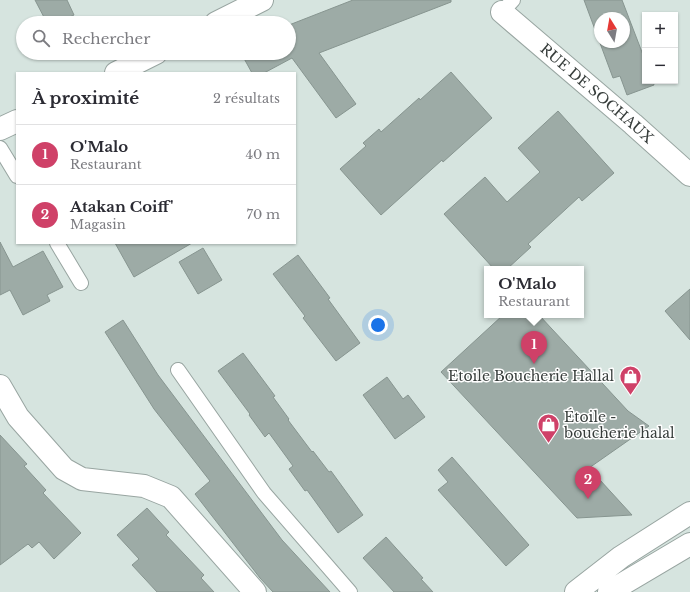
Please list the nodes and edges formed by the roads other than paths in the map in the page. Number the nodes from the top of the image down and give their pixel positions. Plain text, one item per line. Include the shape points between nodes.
1 (262, 0) edge
2 (508, 6) edge
3 (230, 16) edge
4 (142, 60) edge
5 (118, 72) edge
6 (16, 122) edge
7 (0, 130) edge
8 (0, 148) edge
9 (16, 174) edge
10 (690, 176) edge
11 (58, 244) edge
12 (82, 283) dead end
13 (178, 370) dead end
14 (0, 386) edge
15 (690, 513) edge
16 (690, 544) edge
17 (255, 592) edge
18 (350, 592) edge
19 (576, 592) edge
20 (609, 592) edge

1 - 3 street
2 - 10 street, RUE DE SOCHAUX
4 - 5 street
6 - 7 street
8 - 9 lane
11 - 12 lane
13 - 18 lane via 264,493
14 - 17 street via 18,417 64,469 82,479 144,486 171,497
15 - 19 street via 621,557
16 - 20 street

